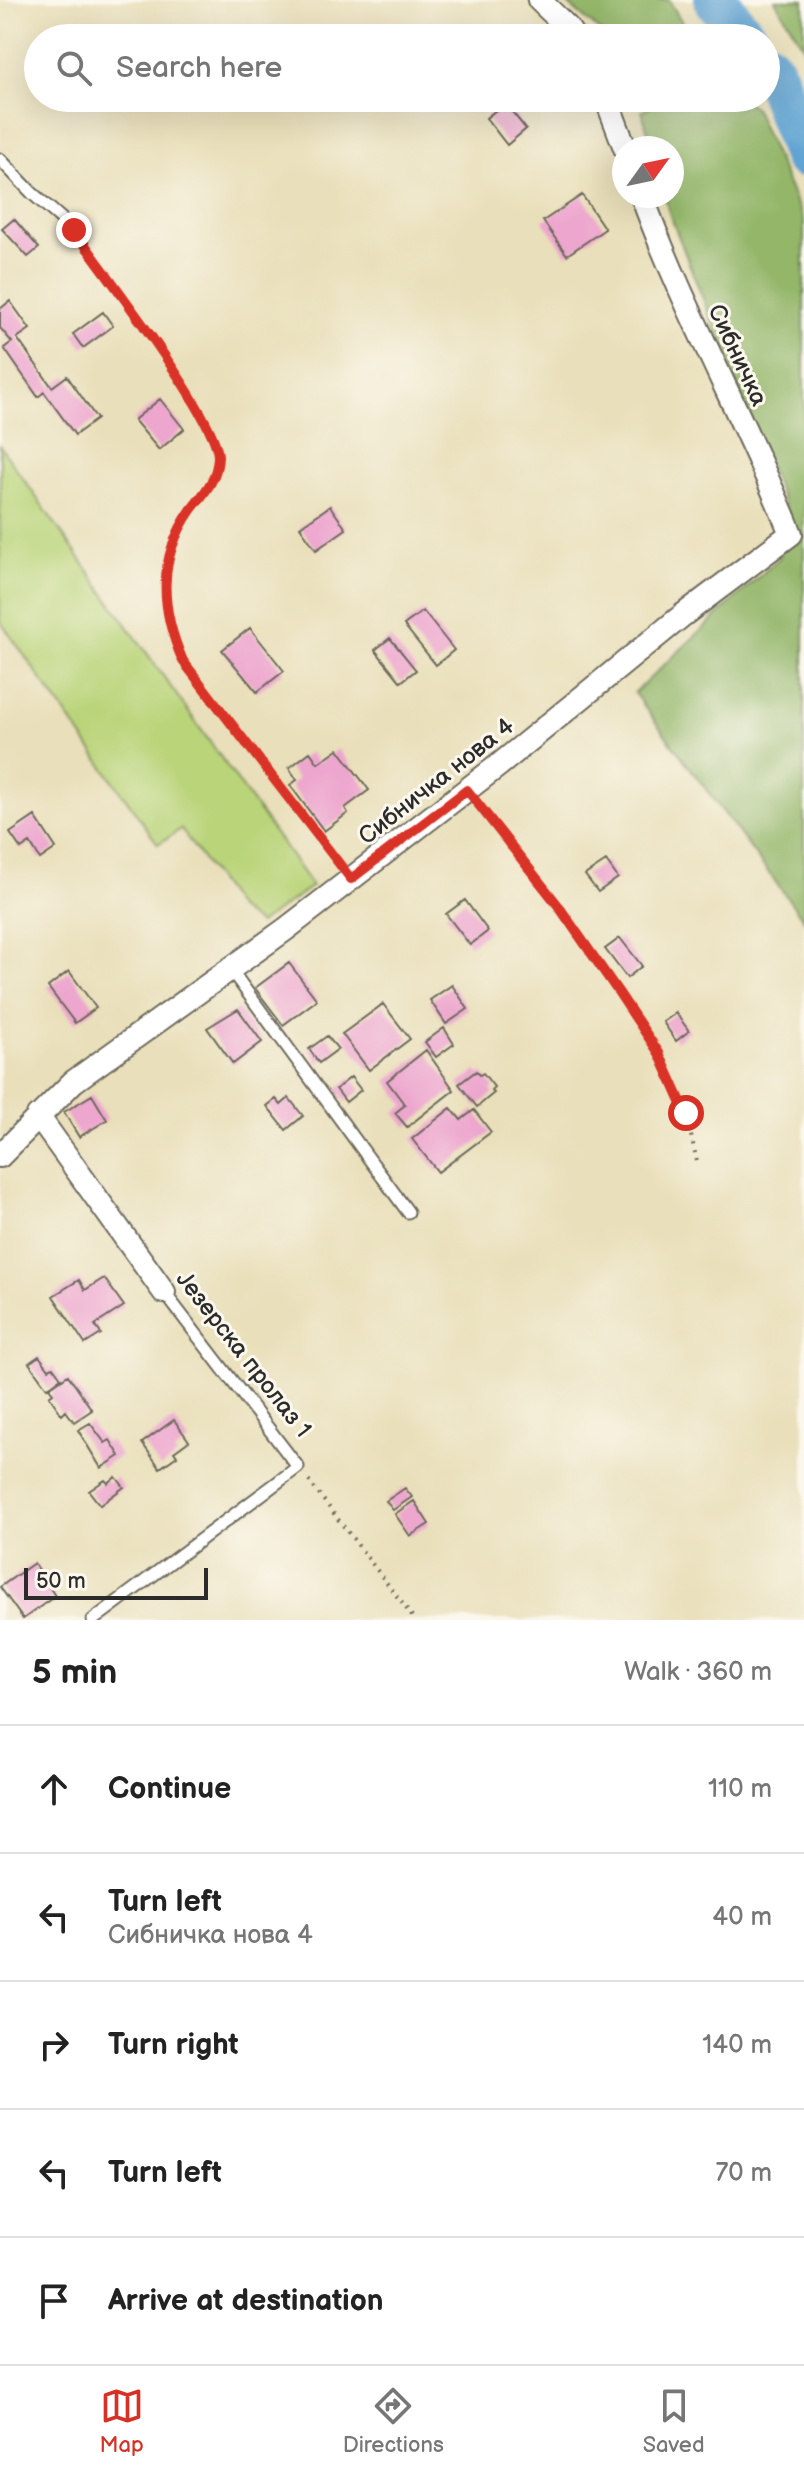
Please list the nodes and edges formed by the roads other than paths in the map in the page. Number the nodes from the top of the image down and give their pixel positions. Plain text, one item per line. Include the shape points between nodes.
1 (539, 0) edge
2 (564, 24) edge
3 (611, 112) edge
4 (620, 136) edge
5 (0, 159) edge
6 (646, 208) edge
7 (74, 230) road end
8 (797, 538) edge
9 (231, 970) junction
10 (38, 1116) junction
11 (0, 1156) edge
12 (408, 1212) dead end
13 (164, 1292) joint
14 (93, 1620) edge

1 - 2 street
3 - 4 street
5 - 7 lane
6 - 8 street, Сибничка via 715,369
8 - 9 street, Сибничка нова 4 via 683,615 467,790
9 - 10 street, Сибничка нова 4 via 73,1082
9 - 12 lane
10 - 11 street, Сибничка нова 4
10 - 13 street, Језерска пролаз 1
13 - 14 lane, Језерска пролаз 1 via 298,1467

